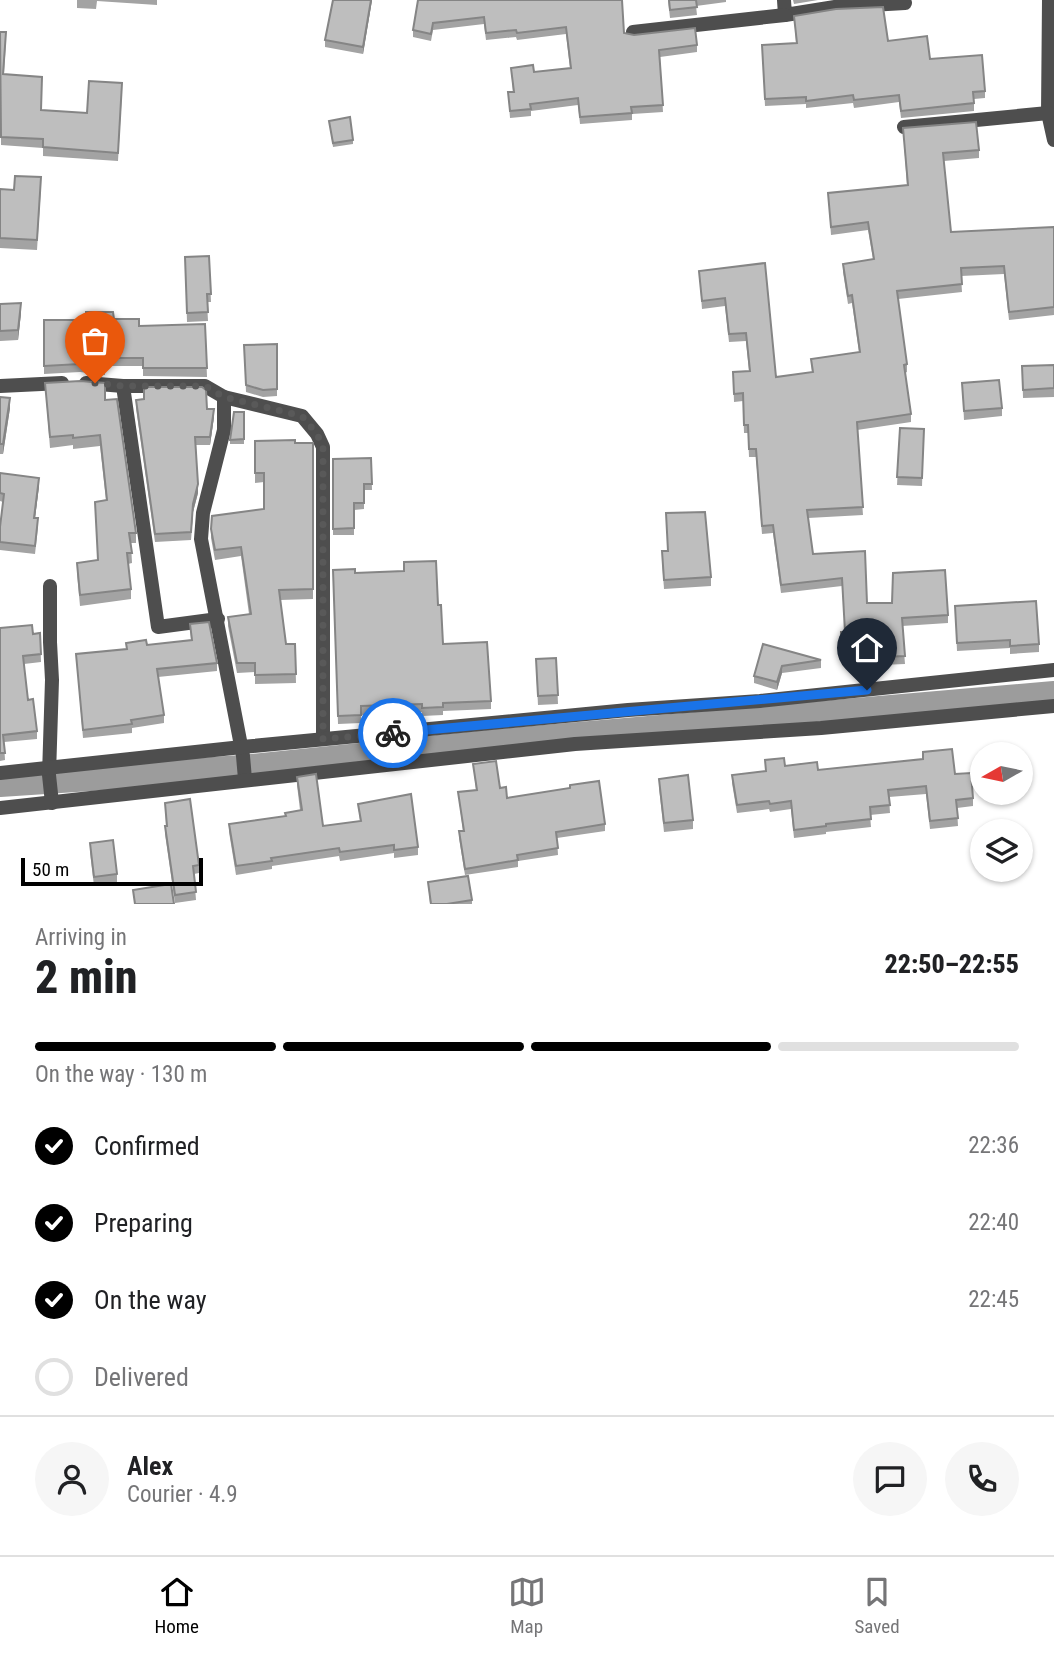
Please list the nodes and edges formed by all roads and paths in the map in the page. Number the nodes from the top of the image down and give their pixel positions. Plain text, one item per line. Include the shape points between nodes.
1 (1049, 0) edge
2 (905, 3) dead end
3 (784, 8) edge
4 (633, 32) edge
5 (1048, 113) junction
6 (904, 127) edge
7 (1054, 140) edge
8 (0, 386) edge
9 (123, 386) junction
10 (224, 397) junction
11 (50, 586) dead end
12 (218, 619) junction
13 (1054, 670) edge
14 (1054, 706) edge
15 (323, 739) junction
16 (242, 752) junction
17 (49, 772) junction
18 (0, 773) edge
19 (245, 776) junction
20 (52, 798) junction
21 (0, 808) edge

1 - 5 street
2 - 3 street
3 - 4 street
5 - 6 street
5 - 7 street
8 - 9 street
9 - 10 street via 205,386
9 - 12 street via 158,627
10 - 12 street via 224,430 201,526
10 - 15 street via 302,416 323,447
11 - 17 street
12 - 16 street
13 - 15 street
14 - 19 street
15 - 16 street
16 - 17 street
16 - 19 street
17 - 18 street
17 - 20 street
19 - 20 street
20 - 21 street

